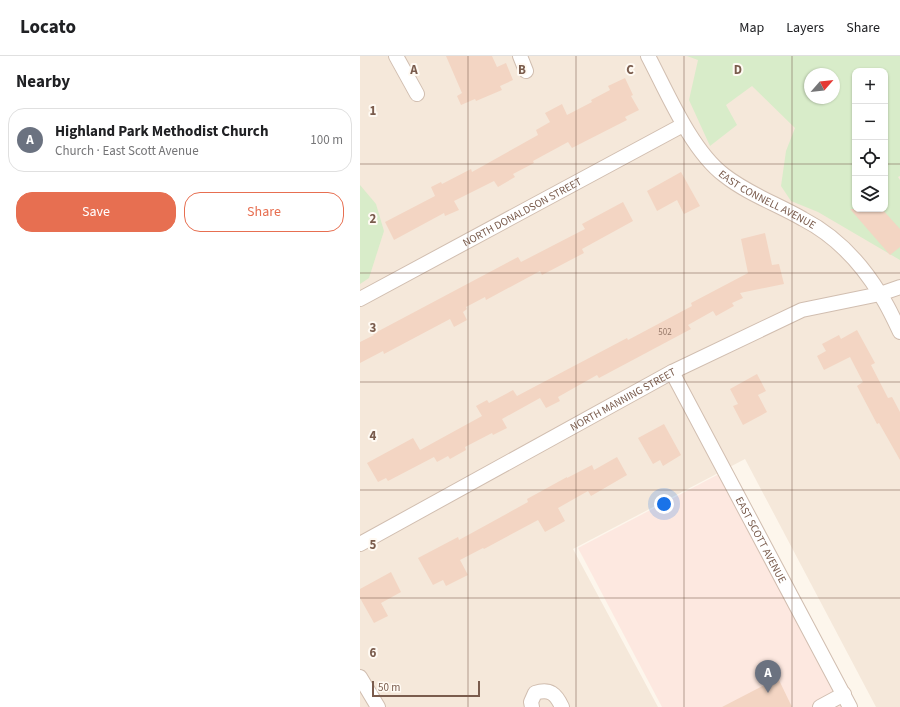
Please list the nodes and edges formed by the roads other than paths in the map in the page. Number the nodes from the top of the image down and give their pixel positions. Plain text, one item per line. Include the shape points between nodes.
1 (396, 56) edge
2 (520, 56) edge
3 (648, 56) edge
4 (526, 71) dead end
5 (417, 94) dead end
6 (684, 125) junction
7 (900, 287) edge
8 (880, 294) junction
9 (360, 299) edge
10 (900, 332) edge
11 (672, 372) junction
12 (360, 544) edge
13 (360, 677) edge
14 (844, 694) junction
15 (378, 707) edge
16 (532, 707) edge
17 (562, 707) edge
18 (820, 707) edge
19 (850, 707) edge

1 - 5 street
2 - 4 street
3 - 6 street, EAST CONNELL AVENUE
6 - 8 street, EAST CONNELL AVENUE via 706,158 723,175 814,225 837,241 858,263
6 - 9 street, NORTH DONALDSON STREET
7 - 8 street, NORTH MANNING STREET
8 - 10 street, EAST CONNELL AVENUE
8 - 11 street, NORTH MANNING STREET via 802,310
11 - 12 street, NORTH MANNING STREET
11 - 14 street, EAST SCOTT AVENUE
13 - 15 street
14 - 18 street
14 - 19 street, EAST SCOTT AVENUE
16 - 17 street via 531,702 535,693 544,690 555,694

